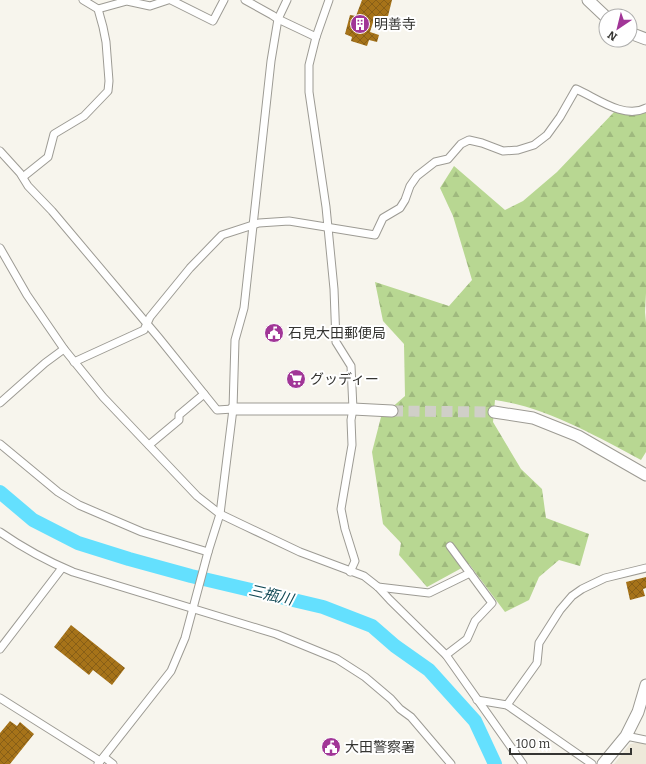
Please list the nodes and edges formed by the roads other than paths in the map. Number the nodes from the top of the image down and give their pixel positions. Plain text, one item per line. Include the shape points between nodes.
1 (83, 0) edge
2 (168, 0) edge
3 (171, 0) edge
4 (224, 0) edge
5 (245, 0) edge
6 (287, 0) edge
7 (329, 0) edge
8 (588, 0) edge
9 (98, 9) junction
10 (598, 9) edge
11 (278, 19) junction
12 (316, 37) junction
13 (646, 108) edge
14 (0, 151) edge
15 (23, 177) junction
16 (253, 225) junction
17 (327, 226) junction
18 (0, 248) edge
19 (146, 323) junction
20 (64, 349) junction
21 (74, 362) junction
22 (204, 394) junction
23 (0, 403) edge
24 (233, 409) junction
25 (353, 409) junction
26 (392, 411) tunnel mouth
27 (494, 412) tunnel mouth
28 (0, 444) edge
29 (150, 445) junction
30 (646, 475) edge
31 (220, 514) junction
32 (0, 532) edge
33 (450, 546) dead end
34 (208, 552) junction
35 (62, 568) junction
36 (646, 568) edge
37 (350, 572) junction
38 (470, 573) junction
39 (378, 586) junction
40 (193, 609) junction
41 (0, 650) edge
42 (446, 655) junction
43 (646, 685) edge
44 (0, 698) edge
45 (477, 700) junction
46 (507, 705) junction
47 (626, 736) junction
48 (646, 740) edge
49 (101, 761) edge
50 (113, 764) edge
51 (451, 764) edge
52 (523, 764) edge
53 (592, 764) edge
54 (604, 764) edge

1 - 9 street
2 - 9 street via 150,6 127,1
3 - 4 street via 213,21
5 - 11 street
6 - 11 street
7 - 12 street
8 - 10 street
9 - 15 street via 106,42 108,91 84,116 54,134 48,157
11 - 12 street
11 - 16 street
12 - 17 street via 309,65 309,92
13 - 17 street via 640,111 625,110 606,105 576,89 547,135 534,145 503,151 469,140 461,144 448,159 436,162 417,176 400,208 383,218 375,235
14 - 15 street
15 - 19 street
16 - 17 street via 289,221
16 - 19 street via 222,235 190,268
16 - 24 street via 244,308 235,340
17 - 25 street via 334,289 336,342 351,366
18 - 20 street via 27,295
19 - 21 street via 144,330
19 - 22 street
20 - 21 street
20 - 23 street
21 - 29 street via 103,397
22 - 24 street via 217,410
22 - 29 street
24 - 25 street
24 - 31 street
25 - 26 street
25 - 37 street via 352,445 341,509 355,561
27 - 30 street via 533,418 578,436
28 - 34 street via 58,492 79,505 142,532
29 - 31 street via 197,496
31 - 34 street
31 - 37 street via 300,552
32 - 35 street
33 - 38 street
34 - 40 street
35 - 40 street
35 - 41 street
36 - 46 street via 605,578 572,596 539,643 537,663
37 - 39 street via 364,576
38 - 39 street via 430,594
38 - 42 street via 492,603 475,621 467,639
39 - 42 street
40 - 49 street via 185,638 171,671
40 - 51 street via 276,634 337,659 365,677 411,717
42 - 45 street
43 - 47 street via 638,712
44 - 49 street
45 - 46 street
45 - 52 street
46 - 53 street
47 - 48 street
47 - 54 street
49 - 50 street

